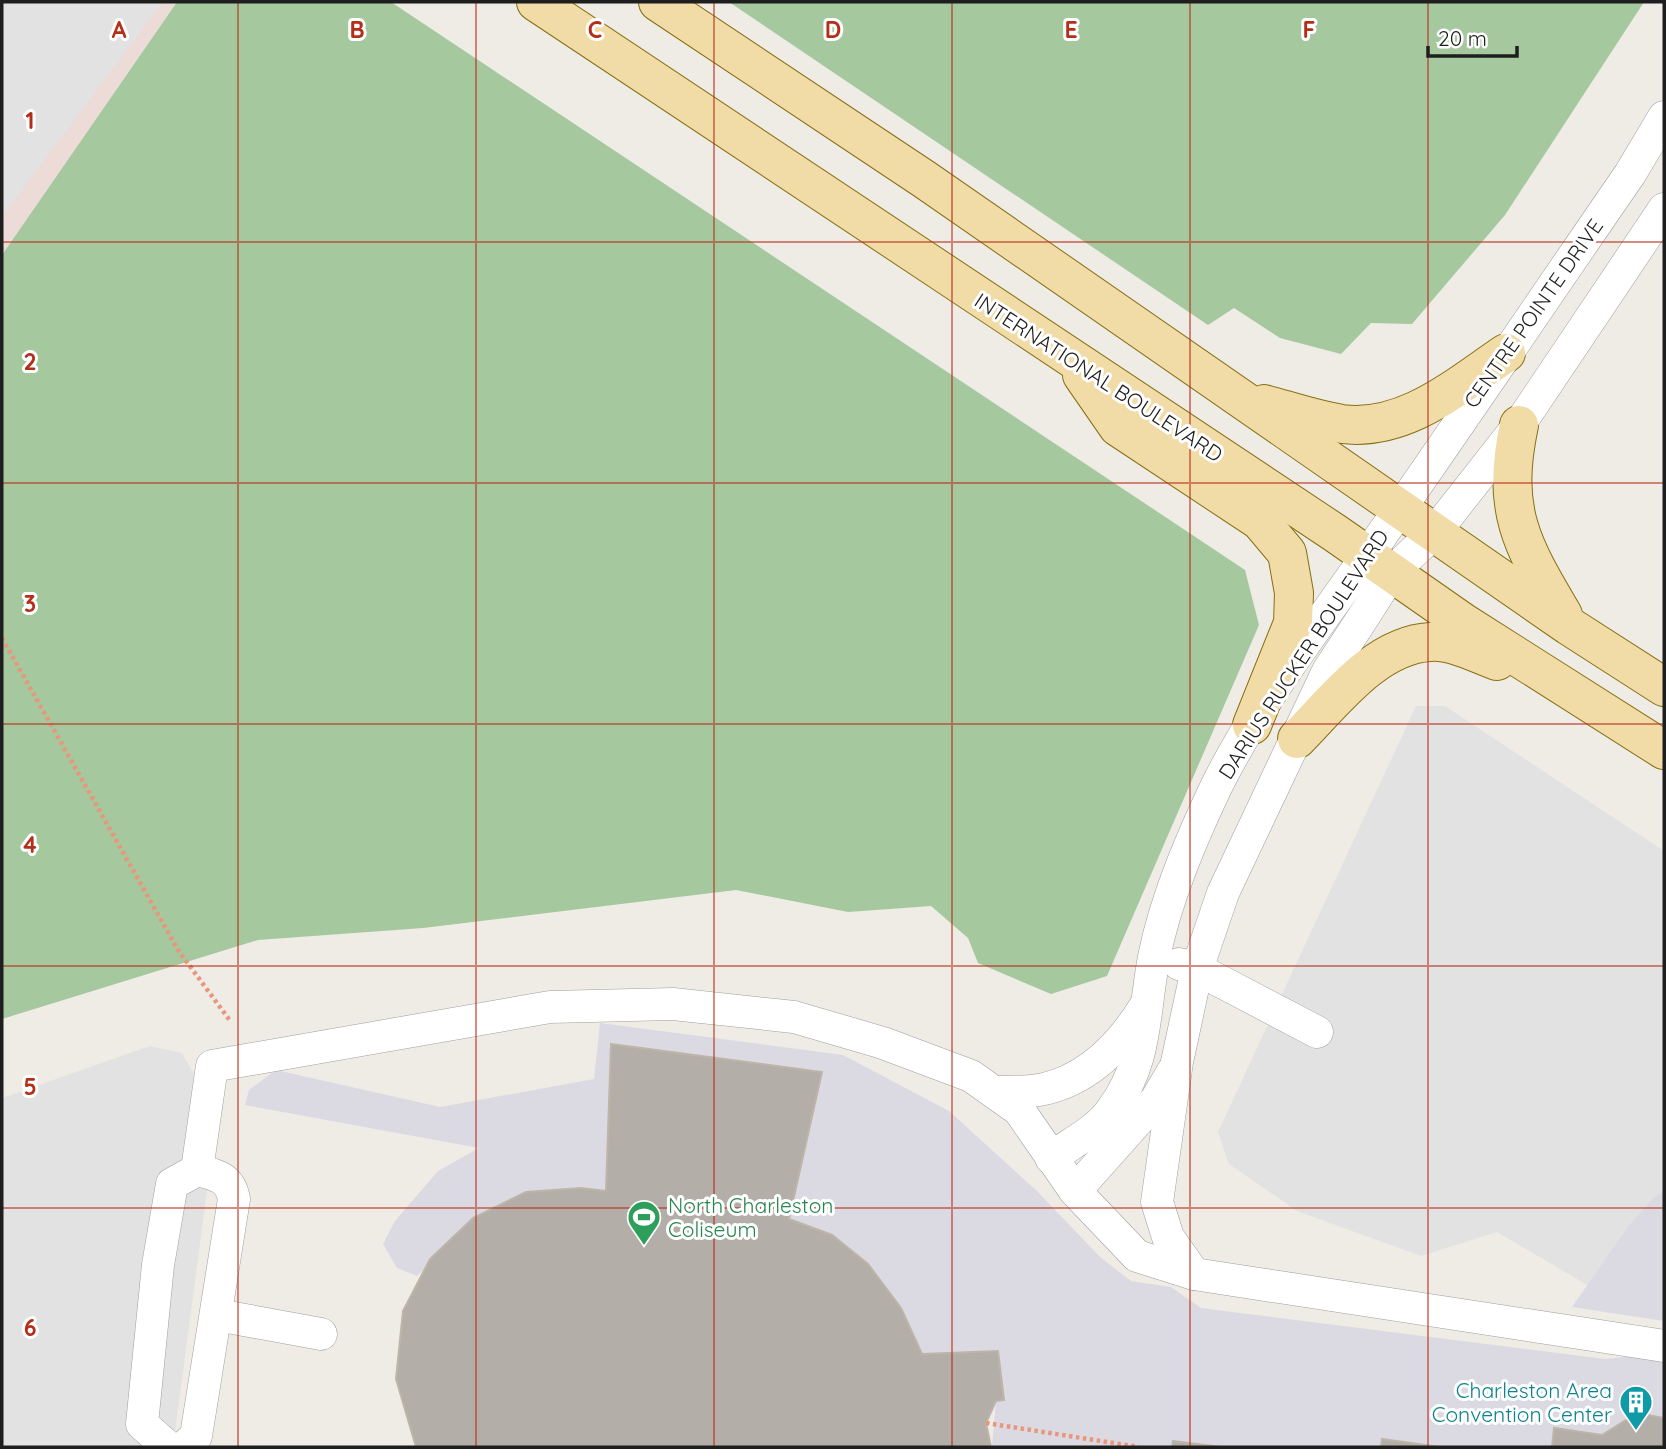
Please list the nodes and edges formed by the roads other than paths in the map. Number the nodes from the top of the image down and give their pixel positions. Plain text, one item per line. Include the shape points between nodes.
1 (536, 2) edge
2 (658, 2) edge
3 (1664, 117) edge
4 (1664, 209) edge
5 (1506, 353) junction
6 (1071, 359) junction
7 (1242, 399) junction
8 (1519, 425) junction
9 (1400, 508) junction
10 (1435, 532) junction
11 (1380, 564) junction
12 (1569, 626) junction
13 (1556, 683) junction
14 (1664, 687) edge
15 (1252, 725) junction
16 (1297, 739) junction
17 (1664, 750) edge
18 (1154, 956) junction
19 (1197, 969) junction
20 (1148, 1001) junction
21 (1317, 1032) dead end
22 (1177, 1062) junction
23 (994, 1092) junction
24 (1051, 1158) junction
25 (197, 1170) junction
26 (1075, 1191) junction
27 (1194, 1274) junction
28 (217, 1315) junction
29 (321, 1334) dead end
30 (1664, 1346) edge
31 (168, 1447) edge
32 (184, 1447) edge

1 - 6 main road, INTERNATIONAL BOULEVARD
2 - 7 main road
3 - 5 street, CENTRE POINTE DRIVE
4 - 8 street
5 - 7 main road via 1424,408 1380,424 1343,424
5 - 9 street, CENTRE POINTE DRIVE
6 - 11 main road, INTERNATIONAL BOULEVARD
6 - 15 main road via 1118,427 1260,521 1287,553 1294,593 1293,623
7 - 9 main road
8 - 10 street
8 - 12 main road via 1510,485 1518,528
9 - 10 main road
9 - 11 street, DARIUS RUCKER BOULEVARD
10 - 11 street, DARIUS RUCKER BOULEVARD
10 - 12 main road
11 - 13 main road, INTERNATIONAL BOULEVARD
11 - 15 street, DARIUS RUCKER BOULEVARD via 1342,589
11 - 16 street, DARIUS RUCKER BOULEVARD
12 - 14 main road
13 - 16 main road via 1457,647 1432,641 1404,646 1373,665
13 - 17 main road, INTERNATIONAL BOULEVARD
15 - 18 street, DARIUS RUCKER BOULEVARD via 1217,785 1188,851
16 - 19 street, DARIUS RUCKER BOULEVARD via 1223,893
18 - 19 street
18 - 20 street, DARIUS RUCKER BOULEVARD
19 - 21 street
19 - 22 street, DARIUS RUCKER BOULEVARD
20 - 23 street, DARIUS RUCKER BOULEVARD via 1126,1037 1093,1066 1044,1089
20 - 24 street, DARIUS RUCKER BOULEVARD via 1143,1044 1121,1096 1109,1114
22 - 26 street, DARIUS RUCKER BOULEVARD via 1156,1100
22 - 27 street, DARIUS RUCKER BOULEVARD via 1157,1202 1168,1237
23 - 24 street via 1018,1110
23 - 25 street via 971,1076 908,1052 794,1017 673,1004 550,1007 212,1066
24 - 26 street
25 - 28 street via 224,1177 234,1199
25 - 31 street via 172,1184 149,1348 142,1424
26 - 27 street via 1137,1256
27 - 30 street
28 - 29 street
28 - 32 street via 196,1436

